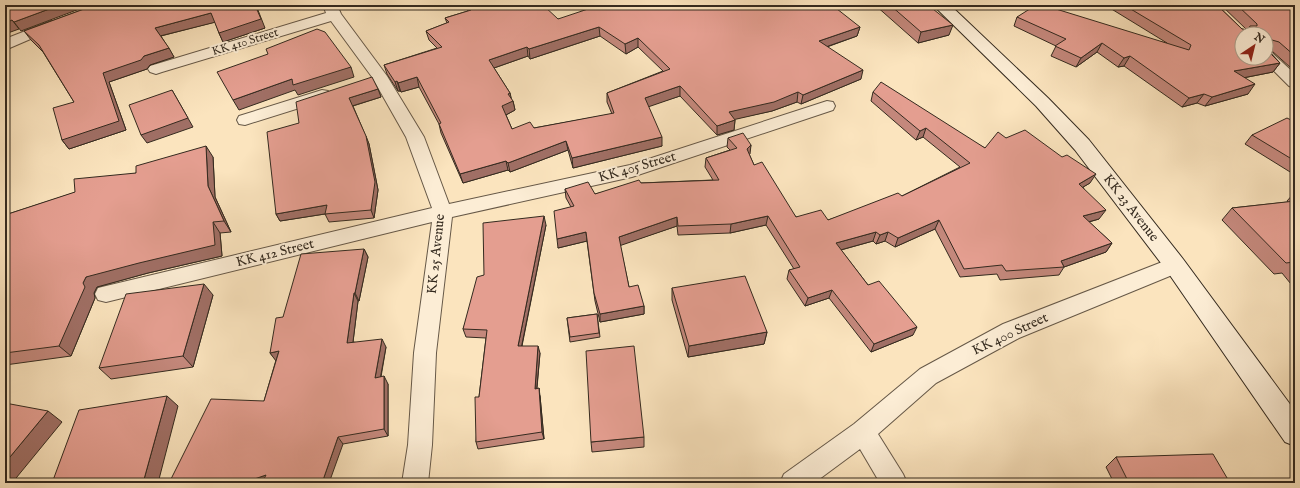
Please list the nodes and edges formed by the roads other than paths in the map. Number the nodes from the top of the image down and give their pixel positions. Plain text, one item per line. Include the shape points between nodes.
1 (940, 5) edge
2 (332, 10) edge
3 (64, 20) edge
4 (5, 44) edge
5 (1274, 63) edge
6 (156, 69) dead end
7 (1295, 83) edge
8 (334, 91) edge
9 (827, 106) dead end
10 (246, 120) dead end
11 (443, 212) junction
12 (1174, 265) junction
13 (106, 294) dead end
14 (863, 432) junction
15 (1295, 433) edge
16 (415, 483) edge
17 (793, 483) edge
18 (894, 483) edge

1 - 12 main road, KK 23 Avenue via 1042,102 1082,145
2 - 6 street, KK 410 Street
2 - 11 street, KK 25 Avenue via 371,79 415,137
3 - 4 street
5 - 7 street
8 - 10 street
9 - 11 street, KK 405 Street via 632,172
11 - 13 street, KK 412 Street
11 - 16 street, KK 25 Avenue via 425,353 420,445
12 - 14 street, KK 400 Street via 1011,331 928,376
12 - 15 main road, KK 23 Avenue
14 - 17 street, KK 400 Street
14 - 18 street

